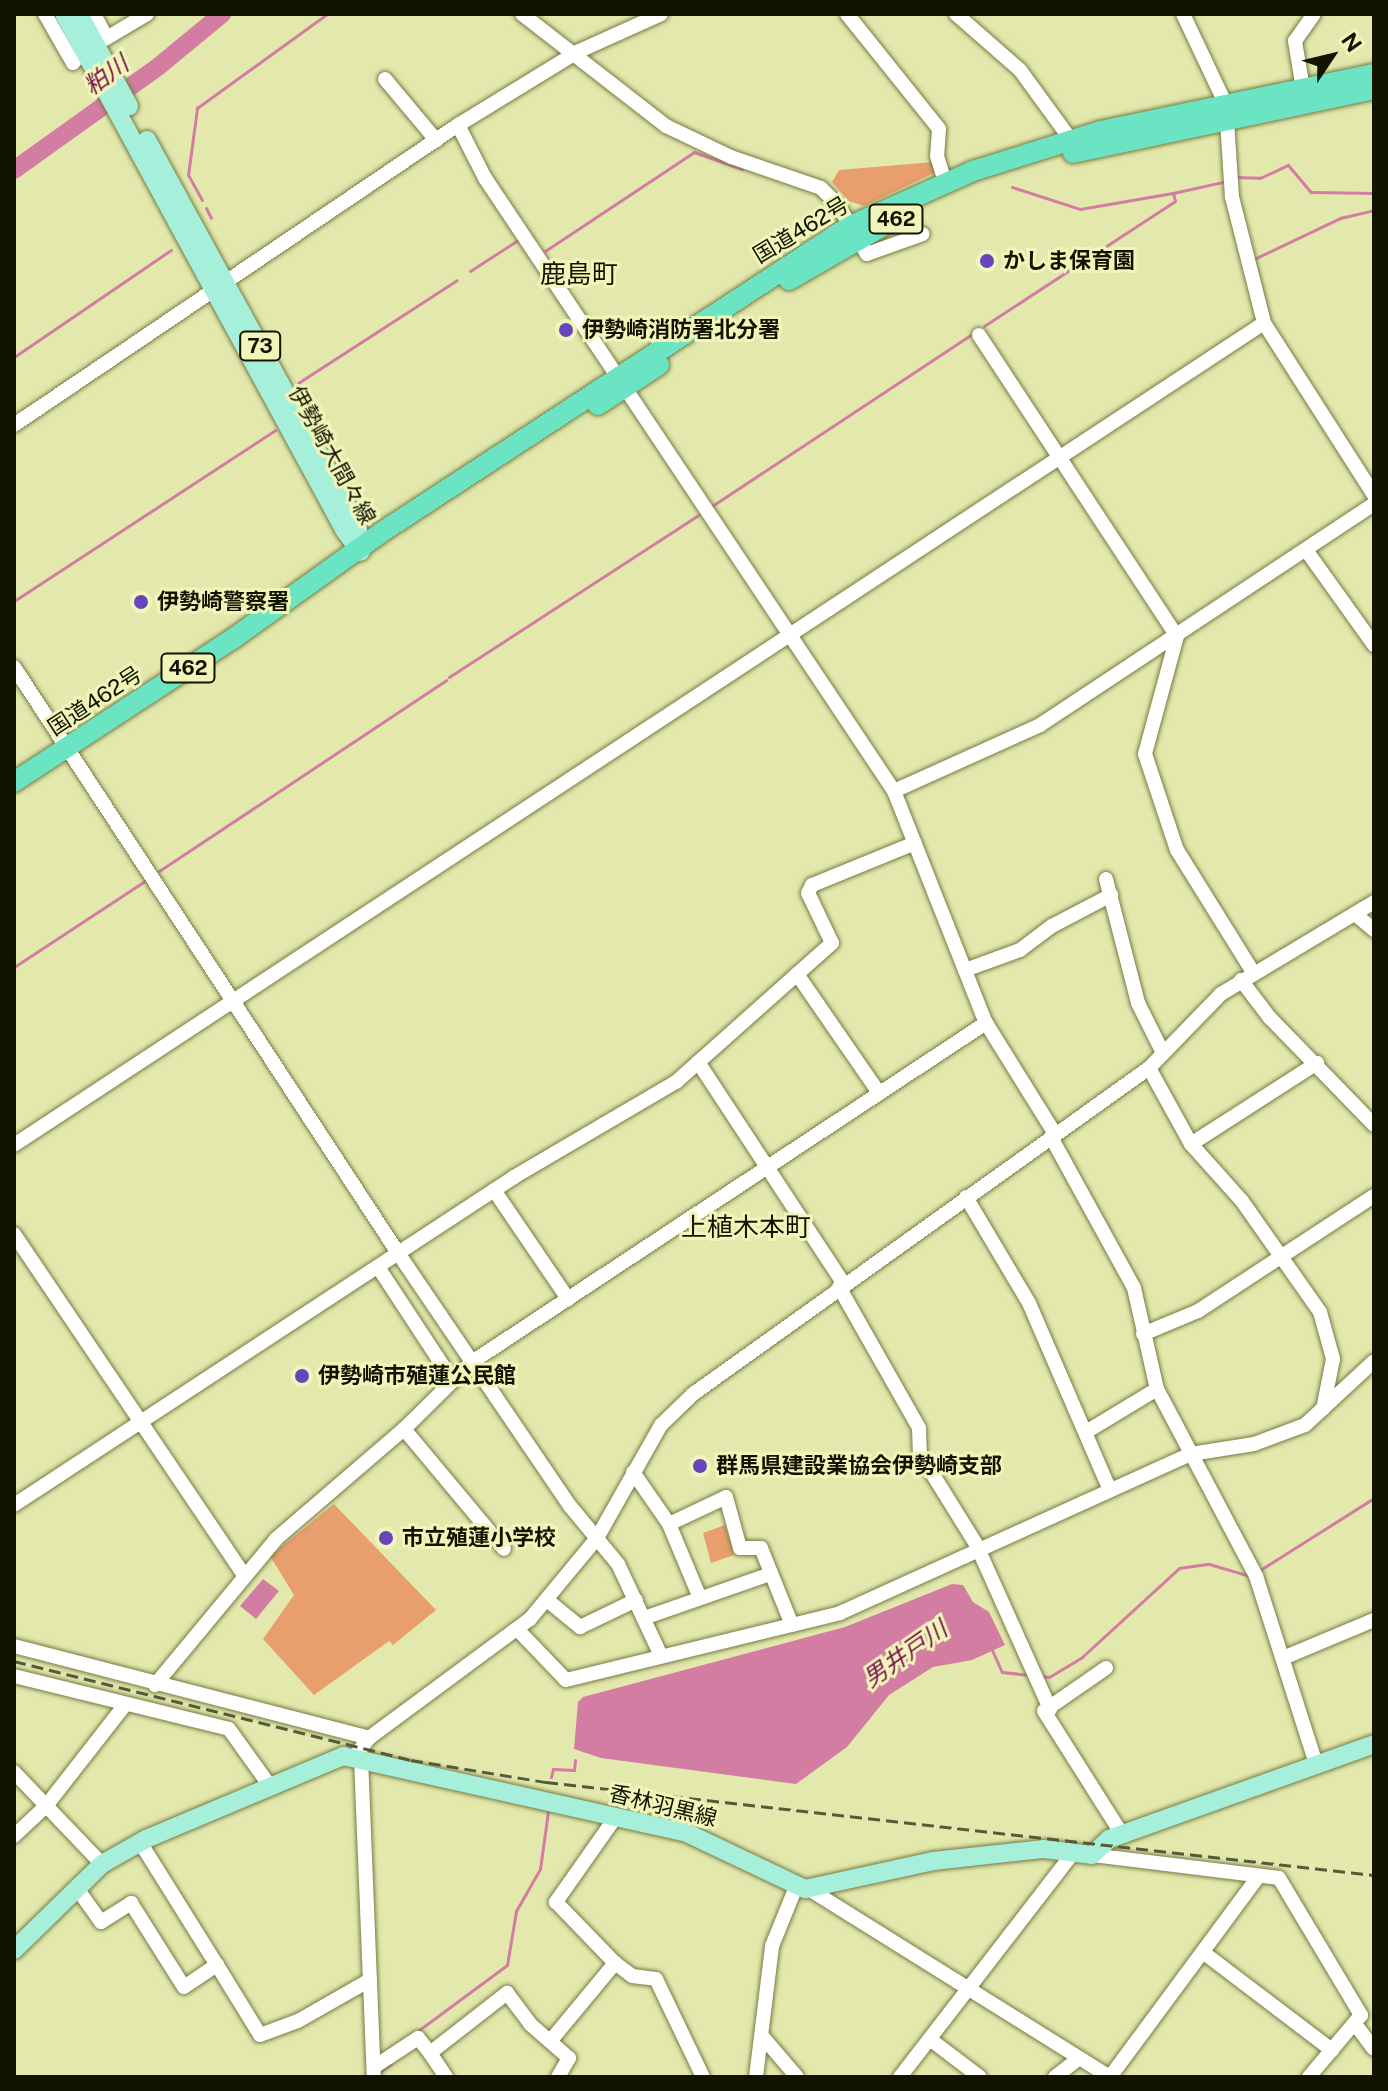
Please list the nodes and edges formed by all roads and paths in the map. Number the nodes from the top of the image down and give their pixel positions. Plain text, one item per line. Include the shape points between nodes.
1 (45, 14) edge
2 (64, 14) edge
3 (79, 14) edge
4 (94, 14) edge
5 (147, 14) edge
6 (522, 14) edge
7 (661, 14) edge
8 (847, 14) edge
9 (956, 14) edge
10 (1183, 14) edge
11 (1314, 14) edge
12 (95, 49) junction
13 (571, 55) junction
14 (1374, 74) edge
15 (385, 79) dead end
16 (1303, 89) junction
17 (1374, 89) edge
18 (1228, 113) junction
19 (458, 125) junction
20 (436, 140) junction
21 (1071, 140) junction
22 (945, 182) junction
23 (853, 233) junction
24 (923, 234) dead end
25 (222, 290) junction
26 (1264, 323) junction
27 (979, 335) dead end
28 (621, 382) junction
29 (14, 425) edge
30 (1059, 455) junction
31 (1370, 478) edge
32 (1374, 495) edge
33 (1374, 504) edge
34 (1306, 550) junction
35 (361, 552) junction
36 (789, 635) junction
37 (1177, 636) junction
38 (1374, 645) edge
39 (14, 667) edge
40 (67, 748) junction
41 (14, 782) edge
42 (894, 791) junction
43 (915, 843) junction
44 (1106, 879) dead end
45 (1111, 895) junction
46 (1374, 902) edge
47 (1355, 914) junction
48 (1374, 930) edge
49 (965, 970) junction
50 (797, 974) junction
51 (1247, 976) junction
52 (234, 1000) junction
53 (986, 1023) junction
54 (1163, 1053) junction
55 (698, 1062) junction
56 (1317, 1063) junction
57 (1149, 1068) junction
58 (879, 1093) junction
59 (1374, 1125) edge
60 (1053, 1136) junction
61 (1191, 1144) junction
62 (14, 1145) edge
63 (767, 1167) junction
64 (494, 1190) junction
65 (1374, 1196) edge
66 (966, 1197) junction
67 (14, 1234) edge
68 (398, 1253) junction
69 (1281, 1256) junction
70 (378, 1267) junction
71 (841, 1285) junction
72 (568, 1299) junction
73 (1143, 1334) junction
74 (1374, 1361) edge
75 (472, 1362) junction
76 (453, 1381) junction
77 (1157, 1389) junction
78 (1323, 1410) junction
79 (139, 1425) junction
80 (404, 1429) junction
81 (1086, 1432) junction
82 (1191, 1454) junction
83 (633, 1472) junction
84 (1110, 1490) junction
85 (14, 1505) edge
86 (669, 1524) junction
87 (597, 1538) junction
88 (504, 1549) dead end
89 (979, 1551) junction
90 (770, 1574) junction
91 (244, 1575) junction
92 (700, 1598) junction
93 (547, 1600) junction
94 (636, 1600) junction
95 (644, 1618) junction
96 (1374, 1620) edge
97 (792, 1625) junction
98 (518, 1630) junction
99 (14, 1646) edge
100 (661, 1656) junction
101 (1283, 1658) junction
102 (1106, 1668) dead end
103 (14, 1676) edge
104 (155, 1685) junction
105 (124, 1706) junction
106 (1050, 1709) junction
107 (369, 1738) junction
108 (1374, 1744) edge
109 (358, 1757) junction
110 (1316, 1764) junction
111 (14, 1772) edge
112 (270, 1786) junction
113 (46, 1806) junction
114 (615, 1818) junction
115 (14, 1836) edge
116 (1123, 1836) junction
117 (140, 1842) junction
118 (1082, 1854) junction
119 (102, 1864) junction
120 (1259, 1876) junction
121 (76, 1887) junction
122 (803, 1888) junction
123 (14, 1950) edge
124 (1204, 1953) junction
125 (615, 1963) junction
126 (217, 1965) junction
127 (370, 1980) junction
128 (969, 1994) junction
129 (1355, 2024) junction
130 (762, 2036) junction
131 (552, 2039) junction
132 (931, 2040) junction
133 (1374, 2049) edge
134 (1332, 2050) junction
135 (430, 2053) junction
136 (1077, 2060) junction
137 (374, 2072) edge
138 (446, 2077) edge
139 (558, 2077) edge
140 (703, 2077) edge
141 (756, 2077) edge
142 (797, 2077) edge
143 (900, 2077) edge
144 (980, 2077) edge
145 (1055, 2077) edge
146 (1110, 2077) edge
147 (1309, 2077) edge

1 - 12 street via 73,63
2 - 12 main road, 伊勢崎大間々線 / 73
3 - 12 main road, 伊勢崎大間々線 / 73
4 - 12 street
5 - 12 street
6 - 13 street
7 - 13 street
8 - 22 street via 939,129 937,156
9 - 21 street via 1020,70
10 - 18 street
11 - 16 street via 1295,41
12 - 25 main road, 伊勢崎大間々線 / 73
13 - 19 street
13 - 23 street via 683,136 821,188
14 - 16 highway, 国道462号 / 462
15 - 20 street
16 - 18 highway, 国道462号 / 462
17 - 18 highway, 国道462号 / 462
18 - 21 highway, 国道462号 / 462
18 - 23 highway, 国道462号 / 462 via 1013,171
18 - 26 street via 1232,197
19 - 20 street
19 - 28 street via 485,178
20 - 25 street
21 - 22 highway, 国道462号 / 462
22 - 23 highway, 国道462号 / 462
23 - 24 street via 863,251 873,255
23 - 28 highway, 国道462号 / 462
25 - 29 street
25 - 35 main road, 伊勢崎大間々線 / 73 via 345,531
26 - 30 street
26 - 31 street
27 - 30 street
28 - 35 highway, 国道462号 / 462 via 382,532
28 - 36 street
30 - 36 street
30 - 37 street
31 - 32 street
33 - 34 street
34 - 37 street
34 - 38 street
35 - 40 highway, 国道462号 / 462
36 - 42 street
36 - 52 street
37 - 42 street via 1016,739
37 - 51 street via 1145,754 1177,850
39 - 40 street
40 - 41 highway, 国道462号 / 462
40 - 52 street
42 - 43 street
43 - 49 street
43 - 50 street via 812,885 808,893 832,943
44 - 45 street
45 - 49 street via 1020,950
45 - 54 street via 1138,1003
46 - 47 street
47 - 48 street
47 - 51 street
49 - 53 street
50 - 55 street
50 - 58 street
51 - 54 street
51 - 56 street via 1270,1018
52 - 62 street
52 - 68 street
53 - 58 street
53 - 60 street
54 - 57 street
55 - 63 street
55 - 64 street via 676,1082
56 - 59 street
56 - 61 street
57 - 60 street
57 - 61 street
58 - 63 street
60 - 66 street
60 - 73 street via 1134,1288
61 - 69 street
63 - 71 street
63 - 72 street
64 - 68 street
64 - 72 street
65 - 69 street
66 - 71 street
66 - 81 street via 1029,1303
67 - 79 street
68 - 70 street
68 - 75 street
69 - 73 street via 1198,1311
69 - 78 street via 1320,1312 1333,1359
70 - 76 street
70 - 79 street
71 - 83 street via 693,1394 661,1425
71 - 89 street via 919,1428 920,1454
72 - 75 street
73 - 77 street
74 - 78 street
75 - 76 street
75 - 87 street
76 - 80 street
77 - 81 street
77 - 82 street
78 - 82 street via 1305,1425 1254,1444
79 - 85 street
79 - 91 street
80 - 88 street
80 - 91 street via 276,1539
81 - 84 street
82 - 84 street
82 - 101 street via 1256,1576
83 - 86 street
83 - 87 street
84 - 89 street
86 - 90 street via 726,1497 740,1548 761,1548
86 - 92 street
87 - 93 street
87 - 94 street
89 - 97 street via 840,1613
89 - 106 street
90 - 92 street
90 - 97 street
91 - 104 street
92 - 95 street
93 - 94 street via 580,1627
93 - 98 street
94 - 95 street
95 - 100 street
96 - 101 street
97 - 100 street
98 - 100 street via 566,1680
98 - 107 street
99 - 104 street
101 - 110 street
102 - 106 street
103 - 105 street
104 - 107 street
105 - 112 street via 229,1729
105 - 113 street
106 - 116 street via 1044,1711
107 - 109 street
108 - 110 main road
109 - 112 main road, 香林羽黒線 via 330,1759
109 - 114 main road, 香林羽黒線
109 - 127 street
110 - 116 main road
111 - 113 street
112 - 117 main road, 香林羽黒線
113 - 115 street
113 - 119 street
114 - 122 main road, 香林羽黒線 via 715,1843
114 - 125 street via 556,1902
116 - 118 main road
117 - 119 main road, 香林羽黒線
117 - 126 street
118 - 120 street
118 - 122 main road via 1044,1849 917,1863
118 - 128 street
119 - 121 main road, 香林羽黒線
120 - 124 street
120 - 129 street via 1279,1878 1361,2015
121 - 123 main road, 香林羽黒線
121 - 126 street via 101,1922 131,1903 184,1987
122 - 128 street
122 - 130 street via 772,1946
124 - 134 street
124 - 146 street
125 - 131 street
125 - 140 street via 632,1976 656,1979
126 - 127 street via 260,2035 298,2021
127 - 137 street
128 - 132 street
128 - 136 street
129 - 133 street
129 - 134 street
130 - 141 street
130 - 142 street
131 - 135 street via 530,2024 507,1993
131 - 139 street via 569,2058
132 - 143 street
132 - 144 street
134 - 147 street
135 - 137 street via 418,2038
135 - 138 street
136 - 145 street
136 - 146 street

